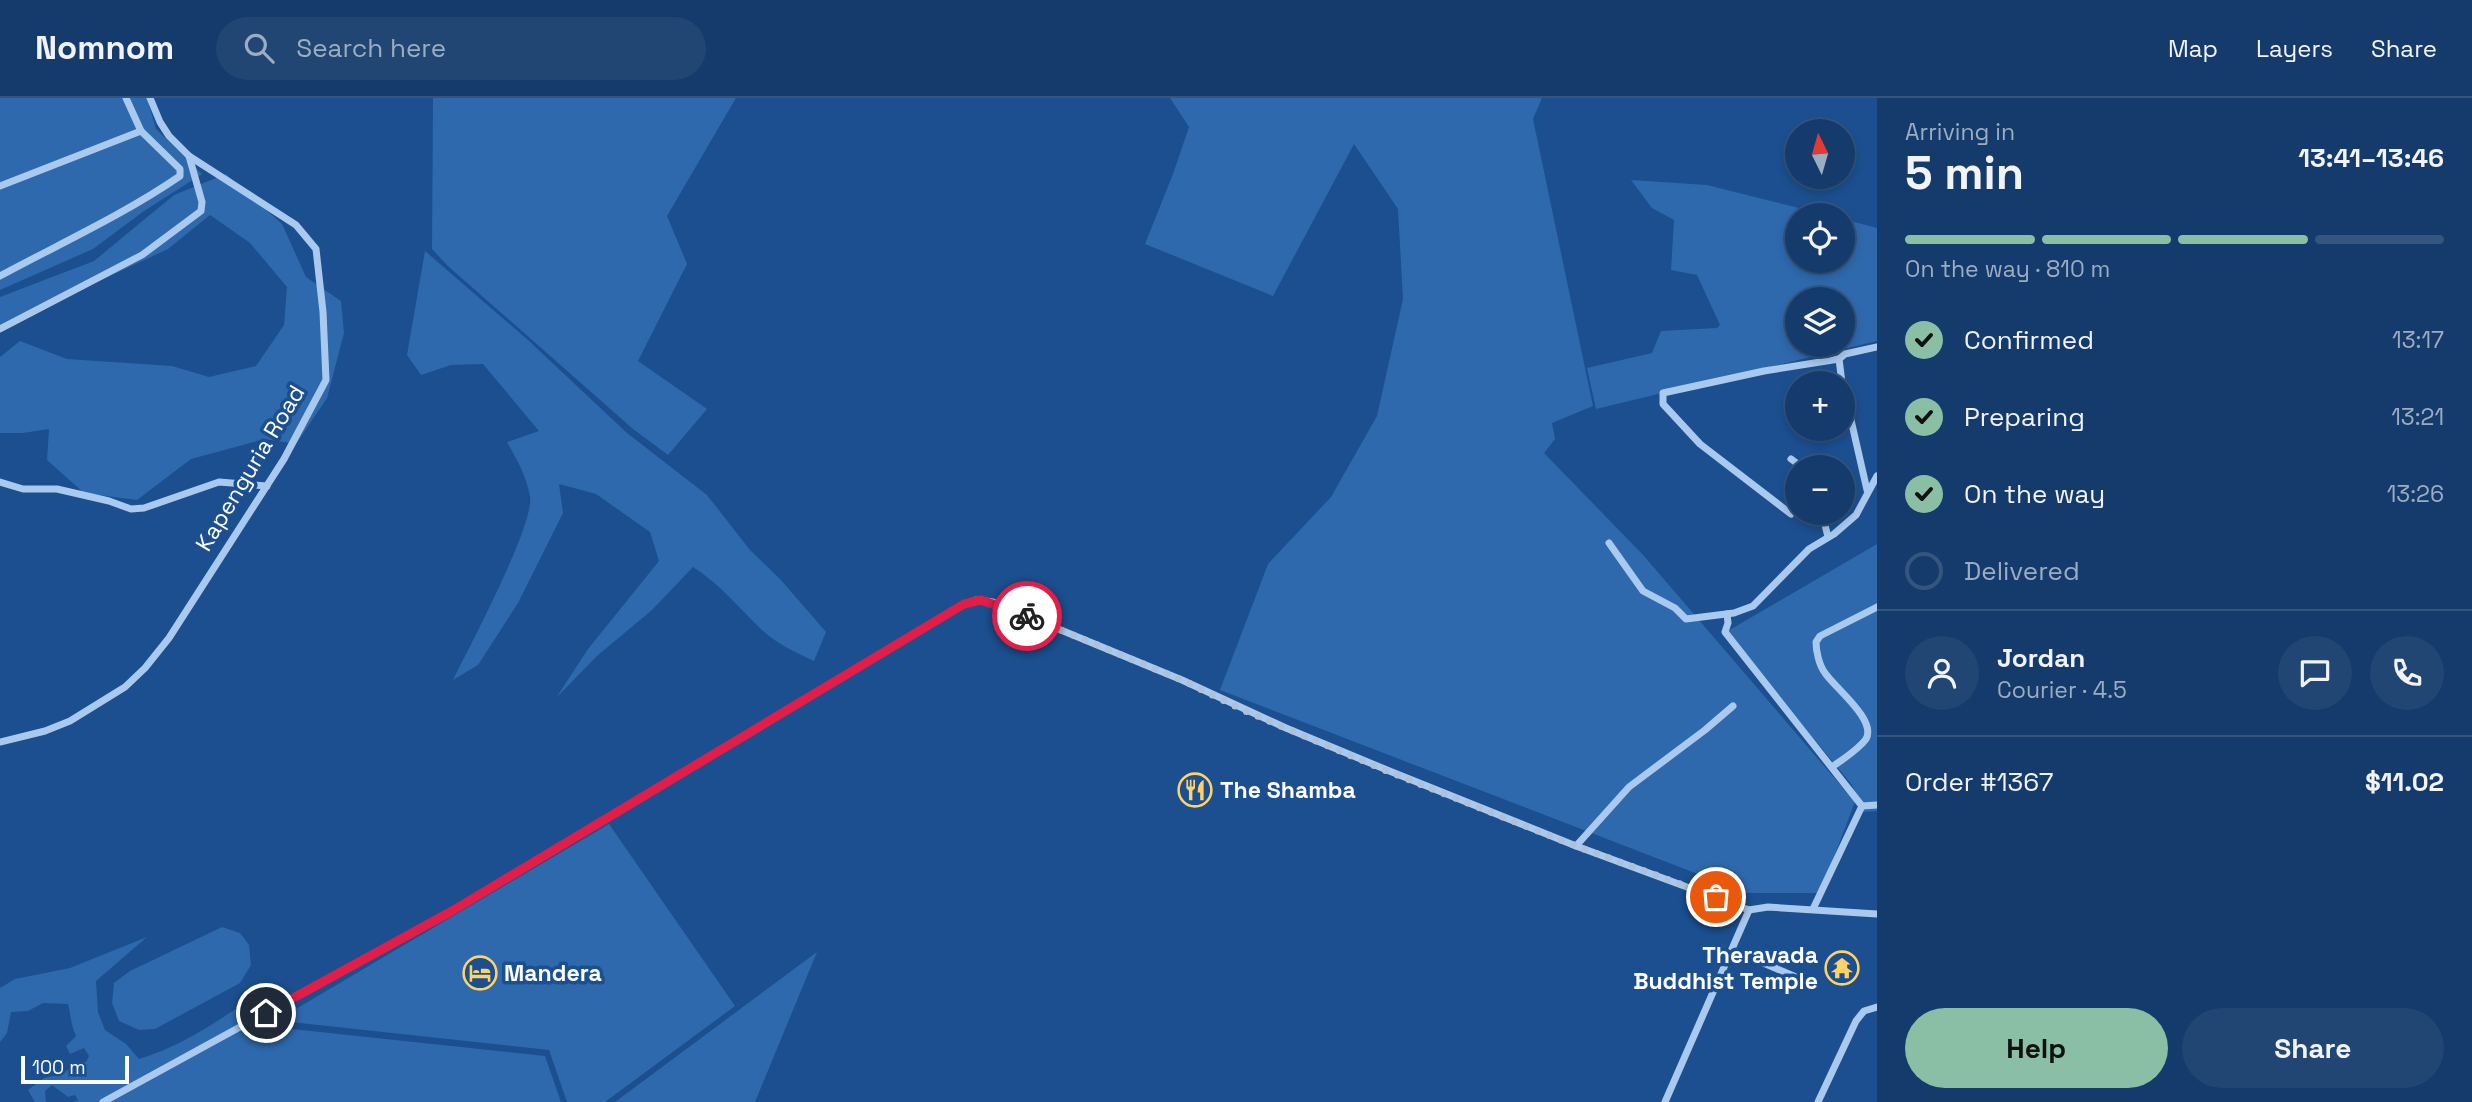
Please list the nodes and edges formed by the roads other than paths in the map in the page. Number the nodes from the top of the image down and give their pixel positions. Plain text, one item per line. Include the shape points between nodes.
1 (126, 98) edge
2 (150, 98) edge
3 (141, 131) junction
4 (189, 156) junction
5 (0, 186) edge
6 (0, 276) edge
7 (0, 329) edge
8 (1877, 346) edge
9 (1839, 359) junction
10 (1840, 371) edge
11 (1855, 438) edge
12 (1877, 476) edge
13 (0, 482) edge
14 (267, 486) junction
15 (1868, 491) junction
16 (1785, 509) edge
17 (1825, 525) edge
18 (1828, 537) junction
19 (1609, 543) dead end
20 (1877, 607) edge
21 (1727, 614) junction
22 (1733, 706) dead end
23 (0, 742) edge
24 (1832, 767) junction
25 (1877, 805) edge
26 (1862, 806) junction
27 (1576, 846) junction
28 (1812, 909) junction
29 (1749, 910) junction
30 (1877, 914) edge
31 (1733, 950) junction
32 (1796, 977) dead end
33 (1877, 1007) edge
34 (103, 1102) edge
35 (1665, 1102) edge
36 (1818, 1102) edge

1 - 3 street
2 - 4 street, Kapenguria Road via 164,129
3 - 5 street
3 - 6 street via 180,169 180,176 96,227
4 - 7 street via 201,211 142,255
4 - 14 street, Kapenguria Road via 296,225 316,249 326,380
8 - 9 street
9 - 10 street
9 - 16 street via 1663,393 1663,404 1700,444
11 - 15 street
12 - 15 street
13 - 14 street via 23,489 57,489 131,509 219,482
14 - 23 street, Kapenguria Road via 145,668 125,687 70,720
15 - 18 street via 1856,515
17 - 18 street
18 - 21 street via 1753,606
19 - 21 street via 1643,591 1675,608 1686,620
20 - 24 street via 1816,642 1823,671 1862,713 1870,730
21 - 24 street via 1725,632
22 - 27 street via 1629,787
24 - 26 street
25 - 26 street
26 - 28 street
27 - 29 street
27 - 34 street via 1286,729 1106,648 993,602 976,600 452,911
28 - 29 street
28 - 30 street
29 - 31 street
31 - 32 street
31 - 35 street
33 - 36 street via 1864,1011 1856,1021

